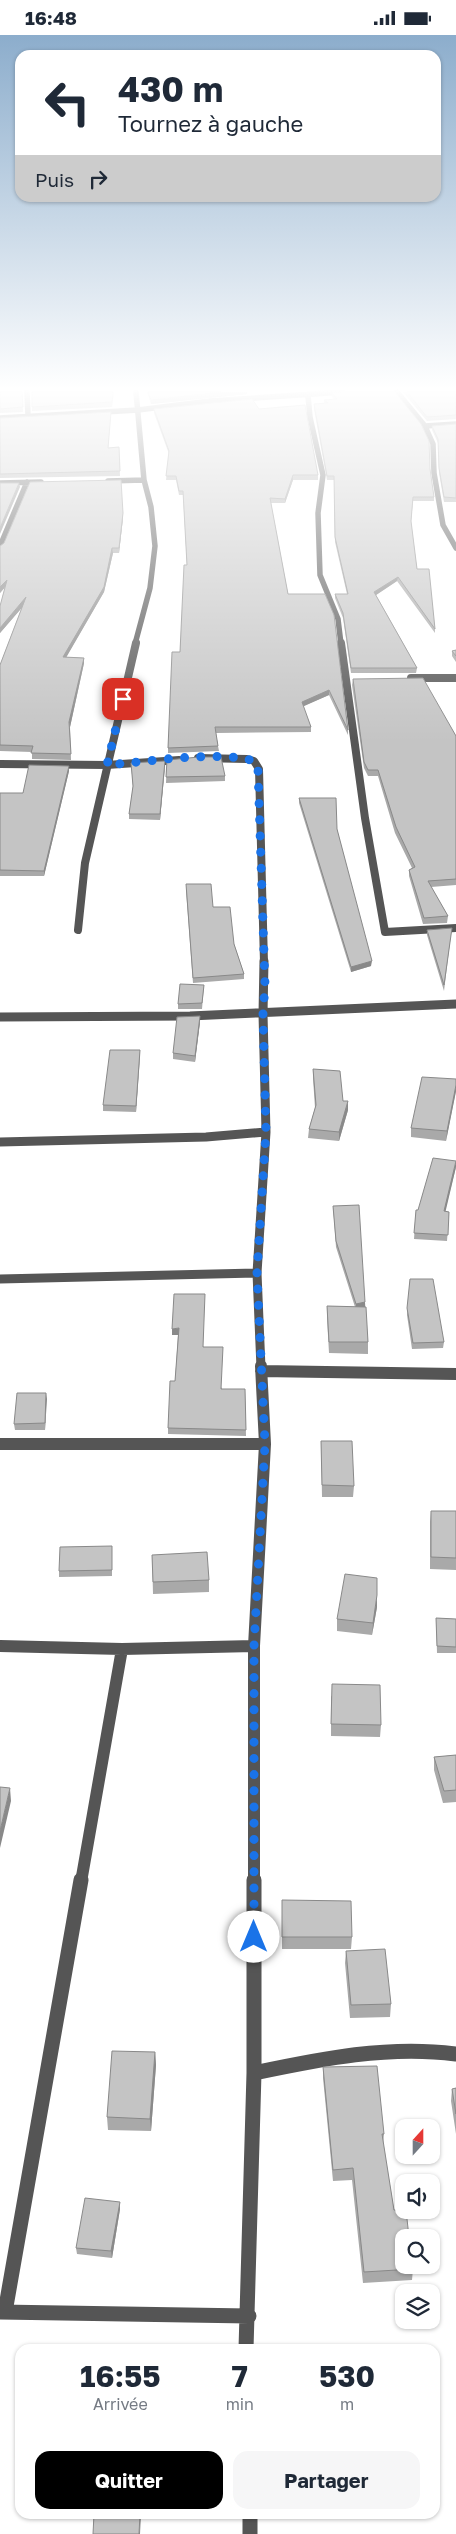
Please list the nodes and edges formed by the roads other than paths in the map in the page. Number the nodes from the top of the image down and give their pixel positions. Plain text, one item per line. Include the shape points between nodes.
1 (16, 509) edge
2 (151, 509) edge
3 (319, 509) edge
4 (440, 509) edge
5 (0, 546) edge
6 (456, 548) edge
7 (456, 678) edge
8 (345, 679) junction
9 (355, 679) edge
10 (401, 679) edge
11 (0, 764) edge
12 (107, 765) junction
13 (456, 928) edge
14 (78, 930) dead end
15 (456, 1004) edge
16 (263, 1014) junction
17 (0, 1017) edge
18 (266, 1132) junction
19 (0, 1143) edge
20 (257, 1273) junction
21 (0, 1279) edge
22 (261, 1371) junction
23 (456, 1374) edge
24 (0, 1444) edge
25 (265, 1444) junction
26 (0, 1646) edge
27 (254, 1646) junction
28 (122, 1649) junction
29 (456, 2054) edge
30 (254, 2073) junction
31 (2, 2312) edge
32 (249, 2316) junction
33 (246, 2344) edge
34 (250, 2519) edge
35 (250, 2534) edge

1 - 5 street
2 - 12 street via 156,546 150,588
3 - 8 street via 320,575 338,619
4 - 6 street via 443,525
7 - 10 street
8 - 9 street
8 - 13 street via 385,932
11 - 12 street
12 - 14 street via 85,863
12 - 16 street via 222,756 254,761 259,779
15 - 16 street
16 - 17 street
16 - 18 street
18 - 19 street via 206,1137
18 - 20 street
20 - 21 street
20 - 22 street
22 - 23 street
22 - 25 street
24 - 25 street
25 - 27 street
26 - 28 street
27 - 28 street
27 - 30 street
28 - 31 street
29 - 30 street via 433,2050 342,2054
30 - 32 street
31 - 32 street
32 - 33 street
34 - 35 street

